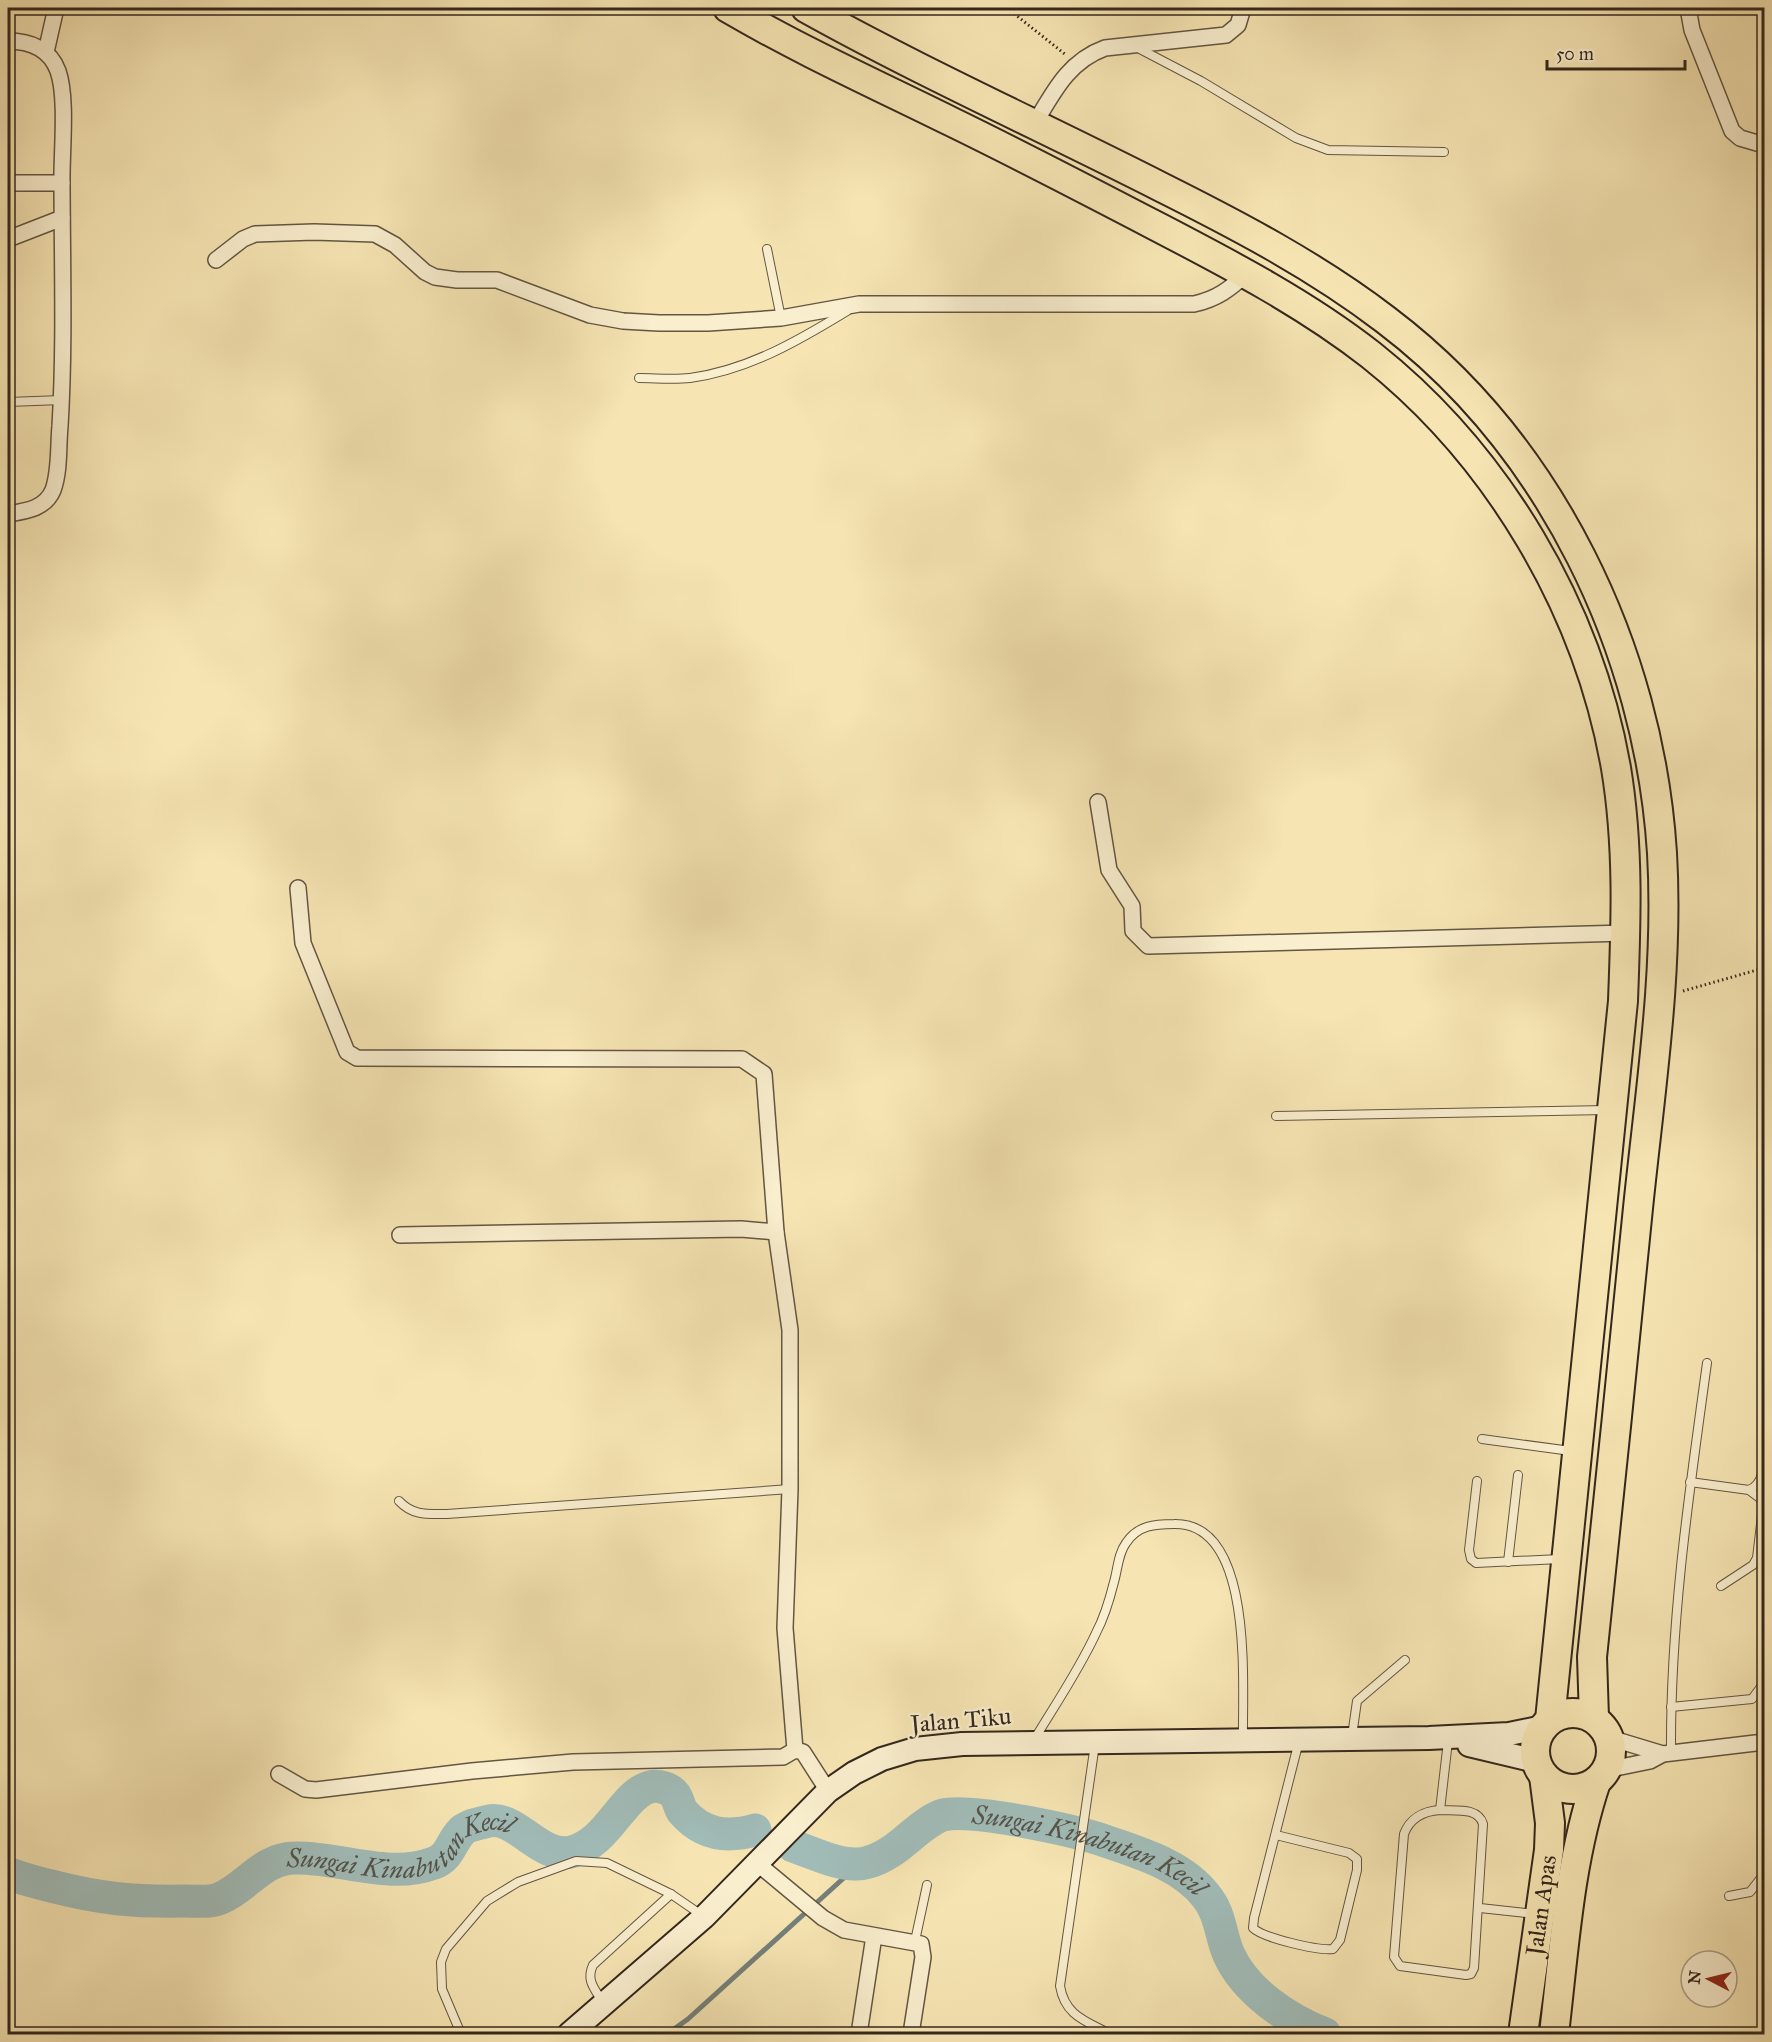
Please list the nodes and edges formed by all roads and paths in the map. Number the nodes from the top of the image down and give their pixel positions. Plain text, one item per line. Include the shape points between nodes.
1 (56, 8) edge
2 (728, 8) edge
3 (806, 8) edge
4 (1007, 8) edge
5 (1243, 8) edge
6 (1688, 8) edge
7 (8, 41) edge
8 (1130, 45) junction
9 (46, 52) junction
10 (1076, 64) junction
11 (1035, 123) junction
12 (1764, 146) edge
13 (1444, 152) dead end
14 (8, 183) edge
15 (62, 183) junction
16 (62, 218) junction
17 (8, 239) edge
18 (767, 249) dead end
19 (216, 260) dead end
20 (1247, 273) junction
21 (859, 304) junction
22 (781, 318) junction
23 (639, 378) dead end
24 (62, 400) junction
25 (8, 402) edge
26 (8, 514) edge
27 (1098, 802) dead end
28 (298, 888) dead end
29 (1626, 933) junction
30 (1764, 968) edge
31 (1659, 998) junction
32 (1611, 1110) junction
33 (1276, 1116) dead end
34 (776, 1232) junction
35 (400, 1235) dead end
36 (1707, 1364) dead end
37 (1482, 1439) dead end
38 (1764, 1442) edge
39 (1578, 1452) junction
40 (1518, 1475) dead end
41 (1477, 1481) dead end
42 (1690, 1482) junction
43 (790, 1489) junction
44 (1749, 1490) junction
45 (399, 1501) dead end
46 (1568, 1559) junction
47 (1508, 1562) junction
48 (1721, 1586) dead end
49 (1405, 1660) dead end
50 (1764, 1683) edge
51 (1671, 1707) junction
52 (1546, 1724) junction
53 (1602, 1728) junction
54 (1243, 1738) junction
55 (1300, 1738) junction
56 (1352, 1738) junction
57 (1438, 1739) junction
58 (1095, 1741) junction
59 (1033, 1742) junction
60 (1764, 1742) edge
61 (795, 1750) junction
62 (1667, 1754) junction
63 (1540, 1768) junction
64 (279, 1774) dead end
65 (1601, 1776) junction
66 (828, 1791) junction
67 (1440, 1810) junction
68 (1276, 1835) junction
69 (758, 1864) junction
70 (1764, 1874) edge
71 (927, 1884) dead end
72 (1762, 1884) edge
73 (671, 1894) junction
74 (1729, 1896) dead end
75 (1479, 1908) junction
76 (1539, 1914) junction
77 (704, 1917) junction
78 (874, 1936) junction
79 (915, 1941) junction
80 (604, 2005) junction
81 (1555, 2027) edge
82 (1523, 2032) edge
83 (461, 2034) edge
84 (569, 2034) edge
85 (859, 2034) edge
86 (911, 2034) edge
87 (1110, 2034) edge

1 - 9 street
2 - 20 highway
3 - 11 highway
4 - 10 path
5 - 8 street via 1238,25 1226,35
6 - 12 street via 1692,30 1731,131
7 - 9 street via 32,44
8 - 10 street via 1105,48
8 - 13 lane via 1201,81 1296,138 1328,150
9 - 15 street via 58,72 62,95
10 - 11 street via 1065,73
11 - 31 highway via 1260,237 1382,316 1481,410 1547,498 1587,568 1620,644 1642,712 1652,759 1662,854 1664,911
14 - 15 street
15 - 16 street
16 - 17 street
16 - 24 street
18 - 22 lane
19 - 22 street via 255,234 359,232 384,238 435,277 497,280 590,315 623,321 708,324
20 - 21 street via 1226,292 1194,304
20 - 29 highway via 1333,328 1404,384 1462,445 1518,518 1557,588 1587,658 1607,727 1626,855
21 - 22 street
21 - 23 lane via 774,352 742,365 689,378
24 - 25 lane
24 - 26 street via 57,475 52,491 43,504
27 - 29 street via 1109,870 1132,906 1134,932 1148,946
28 - 34 street via 303,943 348,1052 357,1058 742,1059 764,1074
29 - 32 highway
30 - 31 path
31 - 53 highway via 1592,1657
32 - 33 lane
32 - 39 highway
34 - 35 street via 741,1229
34 - 43 street via 789,1330
36 - 42 lane
37 - 39 lane
38 - 44 lane via 1762,1478
39 - 46 highway
40 - 47 lane
41 - 47 lane via 1471,1559 1476,1563
42 - 44 lane
42 - 51 lane
43 - 45 lane via 447,1514 420,1514
43 - 61 street via 785,1628
44 - 48 lane via 1761,1499 1763,1507 1757,1558 1754,1565
46 - 47 lane
46 - 52 highway
49 - 56 lane via 1357,1701
50 - 51 lane via 1752,1700
51 - 62 lane
52 - 53 highway via 1572,1712
52 - 57 main road, Jalan Tiku via 1509,1734
52 - 63 highway via 1535,1749
53 - 62 street
53 - 65 highway via 1612,1749
54 - 55 main road, Jalan Tiku
54 - 58 main road, Jalan Tiku
54 - 59 lane via 1240,1635 1235,1591 1225,1556 1198,1530 1180,1523 1151,1524 1124,1547 1096,1633
55 - 56 main road, Jalan Tiku
55 - 68 lane
56 - 57 main road, Jalan Tiku
57 - 63 main road, Jalan Tiku
57 - 67 lane
58 - 59 main road, Jalan Tiku
58 - 87 lane via 1060,1986 1062,2001 1070,2012
59 - 66 main road, Jalan Tiku via 915,1749 882,1759
60 - 62 street
61 - 64 street via 783,1757 561,1763 316,1790 305,1789
61 - 66 street via 803,1752
62 - 65 street
63 - 65 highway via 1553,1784 1575,1790
63 - 76 highway, Jalan Apas via 1550,1823
65 - 81 highway, Jalan Apas via 1586,1814 1575,1864
66 - 69 main road, Jalan Tiku
67 - 75 lane via 1481,1816 1484,1833
67 - 75 lane via 1413,1820 1404,1834 1396,1963 1407,1968 1471,1974
68 - 68 lane via 1253,1928 1263,1934 1333,1949 1340,1940 1357,1870 1356,1859 1349,1853
69 - 77 main road, Jalan Tiku
69 - 78 street via 823,1918 844,1930
70 - 72 lane
71 - 79 lane
72 - 74 lane via 1750,1892
73 - 77 lane
73 - 80 lane via 593,1965 588,1974 590,1982
73 - 83 lane via 618,1867 591,1860 576,1861 502,1890 446,1949 441,1962 442,1989
75 - 76 lane
76 - 82 highway, Jalan Apas
77 - 80 main road, Jalan Tiku
78 - 79 street
78 - 85 street
79 - 86 street via 923,1949 923,1957
80 - 84 main road, Jalan Tiku

